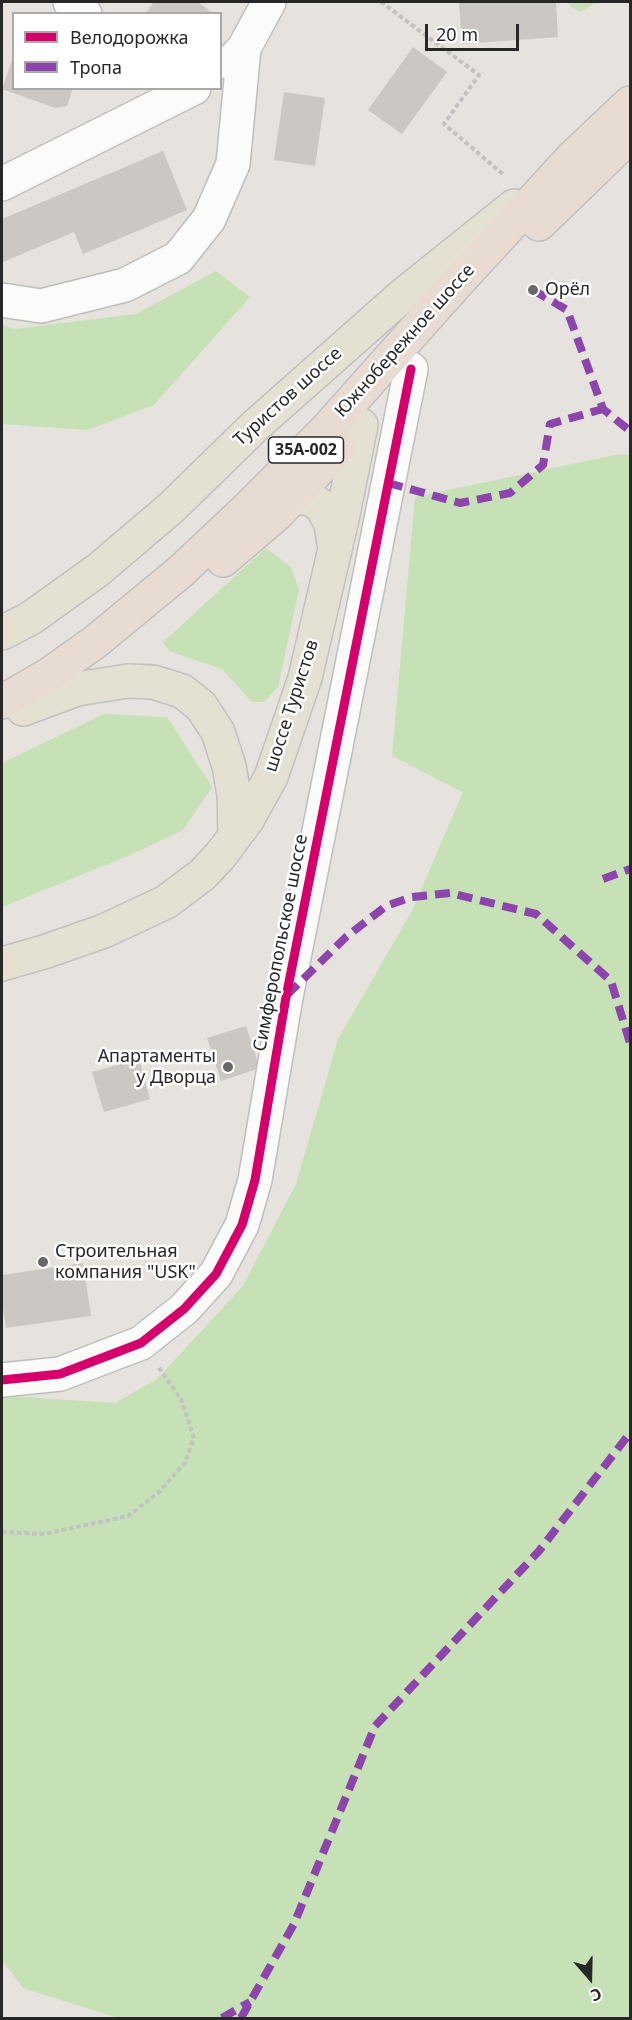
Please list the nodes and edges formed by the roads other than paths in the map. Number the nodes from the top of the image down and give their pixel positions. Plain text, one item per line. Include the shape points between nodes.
1 (70, 2) edge
2 (269, 2) edge
3 (82, 12) edge
4 (244, 48) junction
5 (222, 70) edge
6 (185, 90) edge
7 (630, 103) edge
8 (630, 136) edge
9 (573, 157) junction
10 (2, 184) edge
11 (2, 300) edge
12 (411, 369) junction
13 (361, 425) junction
14 (291, 498) junction
15 (380, 526) junction
16 (339, 534) junction
17 (2, 633) edge
18 (9, 711) edge
19 (235, 836) junction
20 (2, 964) edge
21 (2, 1380) edge

1 - 3 street
2 - 4 street
4 - 5 street
4 - 11 street via 233,164 209,219 178,258 125,285 41,306
6 - 10 street
7 - 9 highway, Южнобережное шоссе / 35А-002
8 - 12 highway, Южнобережное шоссе / 35А-002 via 493,268
9 - 17 main road, Туристов шоссе via 403,295 98,570 31,618
9 - 18 highway, Южнобережное шоссе / 35А-002 via 326,430 245,511 180,572
12 - 13 highway, Южнобережное шоссе / 35А-002
12 - 15 street, Симферопольское шоссе
13 - 14 highway, Южнобережное шоссе / 35А-002
13 - 16 main road, шоссе Туристов
14 - 16 main road via 310,498 322,507
14 - 18 highway, Южнобережное шоссе / 35А-002 via 184,593 100,658
15 - 16 street via 371,503 358,501 350,506
15 - 21 street, Симферопольское шоссе via 286,997 255,1180 242,1225 216,1274 184,1309 141,1343 60,1374
16 - 19 main road, шоссе Туристов via 305,678 286,737 271,777
18 - 19 main road via 77,689 128,681 153,682 182,691 201,706 218,732 234,795
19 - 20 main road via 202,875 166,902 104,931

